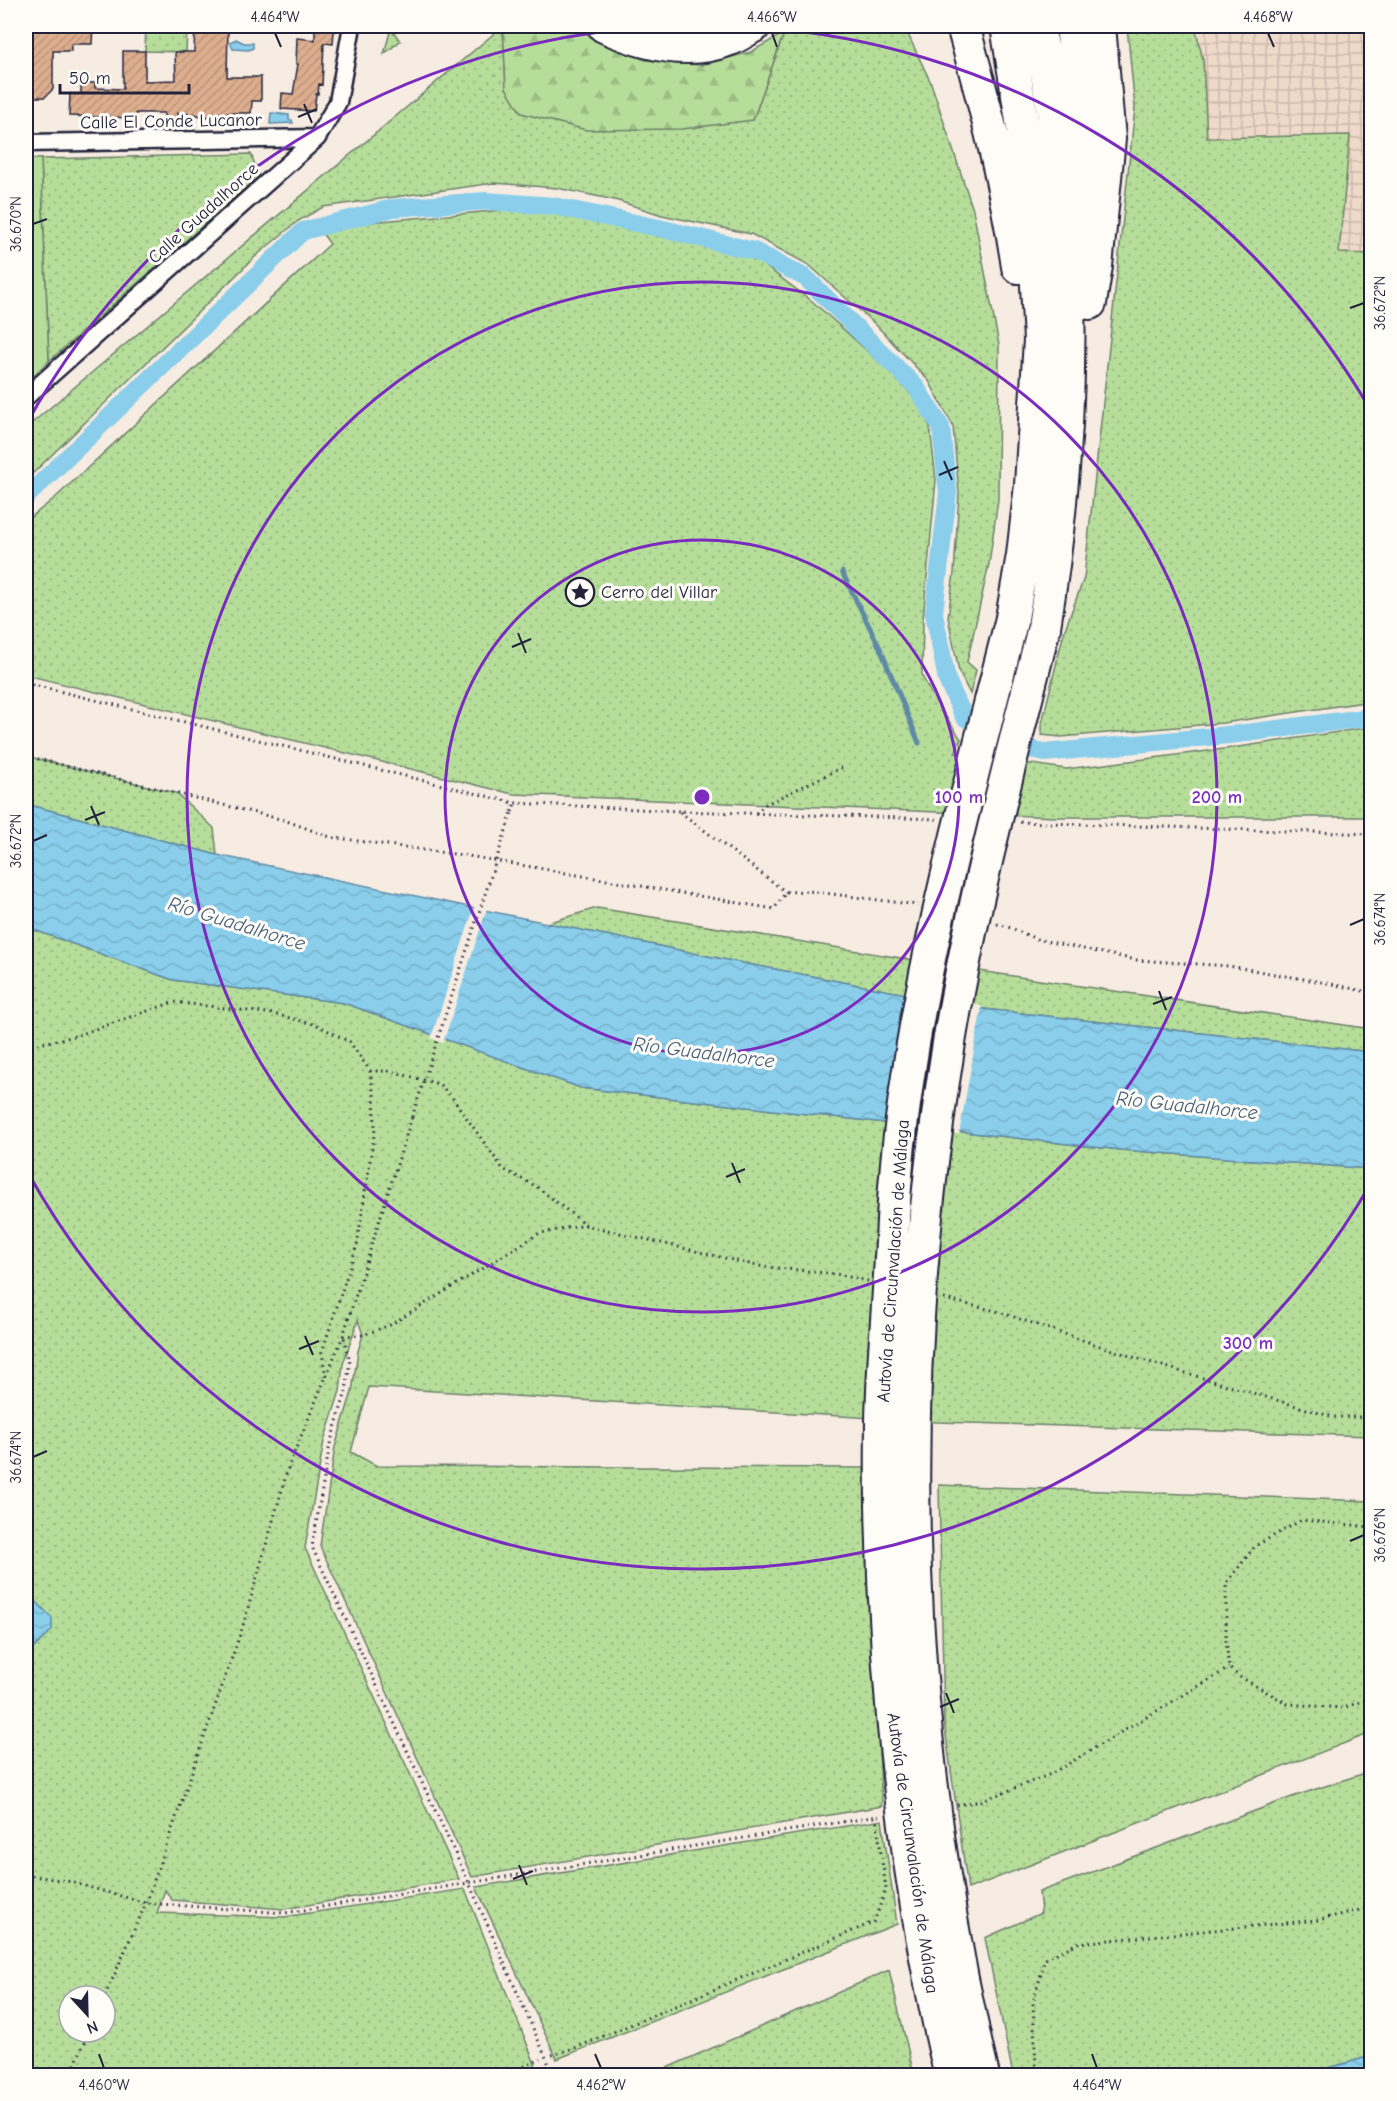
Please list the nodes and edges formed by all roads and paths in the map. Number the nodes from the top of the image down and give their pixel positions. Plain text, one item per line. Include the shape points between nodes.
1 (352, 26) edge
2 (604, 26) edge
3 (662, 26) edge
4 (703, 26) edge
5 (754, 26) edge
6 (939, 26) edge
7 (963, 26) edge
8 (1007, 26) edge
9 (1038, 26) edge
10 (1072, 26) edge
11 (1100, 26) edge
12 (317, 138) junction
13 (26, 143) edge
14 (997, 159) junction
15 (1090, 303) junction
16 (26, 397) edge
17 (1036, 401) junction
18 (1066, 416) junction
19 (26, 683) edge
20 (26, 756) edge
21 (843, 766) dead end
22 (679, 811) dead end
23 (756, 813) dead end
24 (786, 892) junction
25 (923, 905) dead end
26 (989, 922) dead end
27 (1371, 993) edge
28 (26, 1047) edge
29 (370, 1071) junction
30 (586, 1225) junction
31 (870, 1282) dead end
32 (939, 1298) dead end
33 (343, 1336) junction
34 (326, 1379) junction
35 (1371, 1417) edge
36 (1371, 1527) edge
37 (1230, 1668) junction
38 (1371, 1698) edge
39 (946, 1806) dead end
40 (888, 1815) dead end
41 (876, 1817) junction
42 (26, 1875) edge
43 (469, 1883) junction
44 (146, 1904) junction
45 (1371, 1907) edge
46 (110, 1984) edge
47 (84, 2044) edge
48 (552, 2055) dead end
49 (541, 2060) dead end
50 (70, 2076) edge
51 (502, 2076) edge
52 (554, 2076) edge
53 (951, 2076) edge
54 (983, 2076) edge
55 (1032, 2076) edge

1 - 12 street, Calle Guadalhorce via 338,102
2 - 5 highway via 650,44 676,47 705,46
3 - 4 highway
6 - 14 highway
7 - 14 highway
8 - 17 highway, Autovía de Circunvalación de Málaga via 1031,178 1040,340
9 - 18 highway, Autovía de Circunvalación de Málaga via 1062,183 1068,276
10 - 15 highway via 1084,130
11 - 15 highway via 1109,139
12 - 13 street, Calle El Conde Lucanor
12 - 16 street, Calle Guadalhorce
14 - 17 highway via 1013,236 1024,345
15 - 18 highway via 1087,364
17 - 53 highway, Autovía de Circunvalación de Málaga, bridge via 1031,485 1012,618 928,958 916,1026 896,1175 885,1338 884,1596 892,1718 926,1955
18 - 54 highway, Autovía de Circunvalación de Málaga, bridge via 1062,487 1044,627 963,965 948,1045 930,1179 916,1340 913,1503 923,1716 955,1946
19 - 33 path, bridge via 515,803
20 - 24 path via 284,820 330,837 468,856 774,909
21 - 23 path via 766,804
22 - 24 path
24 - 25 path via 808,891
26 - 27 path via 1036,939 1136,960 1229,966
28 - 29 path via 75,1036 174,1002 274,1014 317,1025 350,1042
29 - 30 path via 390,1071 439,1084 503,1168 537,1187
29 - 34 path via 375,1129 357,1245 322,1352
30 - 31 path via 758,1266 836,1274
30 - 33 path via 540,1233 390,1325 363,1335
32 - 35 path via 996,1311 1333,1418
33 - 34 path
33 - 43 path via 350,1360 346,1392 330,1444 312,1547
34 - 44 path via 289,1465 242,1629
36 - 37 path via 1302,1520 1255,1546 1226,1584
37 - 38 path via 1288,1704 1343,1708
37 - 39 path via 1051,1774 981,1801
40 - 41 path
41 - 43 path
41 - 48 path via 886,1888 874,1922
42 - 44 path via 67,1881
43 - 44 path via 285,1913
43 - 52 path
44 - 46 path
45 - 55 path via 1318,1920 1078,1943 1045,1959 1033,2002 1036,2069
47 - 50 path
49 - 51 path

